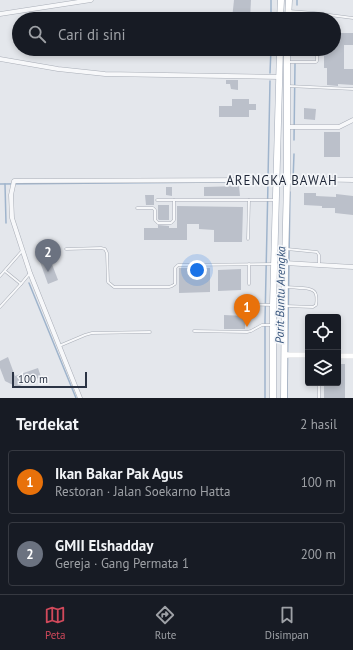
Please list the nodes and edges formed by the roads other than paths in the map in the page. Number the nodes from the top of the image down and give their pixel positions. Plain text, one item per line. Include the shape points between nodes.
1 (91, 0) edge
2 (281, 0) edge
3 (288, 0) edge
4 (288, 11) joint
5 (12, 12) edge
6 (13, 12) edge
7 (280, 12) edge
8 (301, 12) edge
9 (0, 14) edge
10 (341, 16) edge
11 (353, 18) edge
12 (280, 56) edge
13 (287, 56) edge
14 (317, 56) edge
15 (0, 59) edge
16 (287, 62) junction
17 (279, 77) junction
18 (288, 86) junction
19 (353, 89) edge
20 (353, 120) edge
21 (289, 127) junction
22 (276, 180) junction
23 (353, 180) edge
24 (289, 182) junction
25 (157, 200) dead end
26 (174, 200) junction
27 (249, 200) junction
28 (276, 200) junction
29 (137, 208) dead end
30 (248, 239) dead end
31 (285, 248) junction
32 (23, 249) junction
33 (66, 249) dead end
34 (287, 263) junction
35 (249, 264) junction
36 (275, 264) junction
37 (319, 265) junction
38 (353, 267) edge
39 (5, 270) junction
40 (30, 273) junction
41 (0, 276) edge
42 (21, 284) junction
43 (249, 284) dead end
44 (288, 287) junction
45 (238, 304) dead end
46 (271, 305) junction
47 (287, 306) junction
48 (0, 307) edge
49 (270, 325) junction
50 (194, 331) dead end
51 (150, 332) dead end
52 (59, 346) junction
53 (286, 355) junction
54 (305, 355) edge
55 (341, 356) edge
56 (353, 356) edge
57 (319, 386) edge
58 (80, 398) edge
59 (273, 398) edge
60 (284, 398) edge
61 (319, 398) edge

1 - 6 street
2 - 7 main road
3 - 4 main road
4 - 8 lane
5 - 9 street
10 - 11 lane
12 - 17 main road
13 - 16 main road
14 - 16 lane via 316,62
15 - 17 street via 105,74
16 - 18 main road
17 - 22 main road
18 - 19 lane
18 - 21 main road
20 - 21 street via 339,127
21 - 24 main road
22 - 28 main road
22 - 32 street via 14,181 11,195 12,218
23 - 24 street via 308,179
24 - 31 main road
25 - 26 lane
26 - 27 lane
26 - 29 lane via 174,220 171,222 158,223 153,208
27 - 28 lane
27 - 30 lane
28 - 36 main road
31 - 34 main road
31 - 37 lane via 317,252
32 - 39 lane
32 - 40 street
33 - 35 lane via 105,249 108,253 108,282 114,287 172,286 175,284 175,268 178,265
34 - 37 street
34 - 44 main road
35 - 36 lane
35 - 43 lane
36 - 46 main road
37 - 38 street
39 - 41 lane
39 - 42 lane
40 - 42 lane
40 - 52 street
42 - 48 lane
44 - 47 main road
44 - 47 lane via 310,289 314,291 317,301 312,307
45 - 46 lane
46 - 49 main road
47 - 53 main road
49 - 50 lane via 262,325 247,332
49 - 59 main road
51 - 52 lane via 92,333
52 - 58 street
53 - 54 main road
53 - 60 main road
55 - 56 main road
57 - 61 lane

